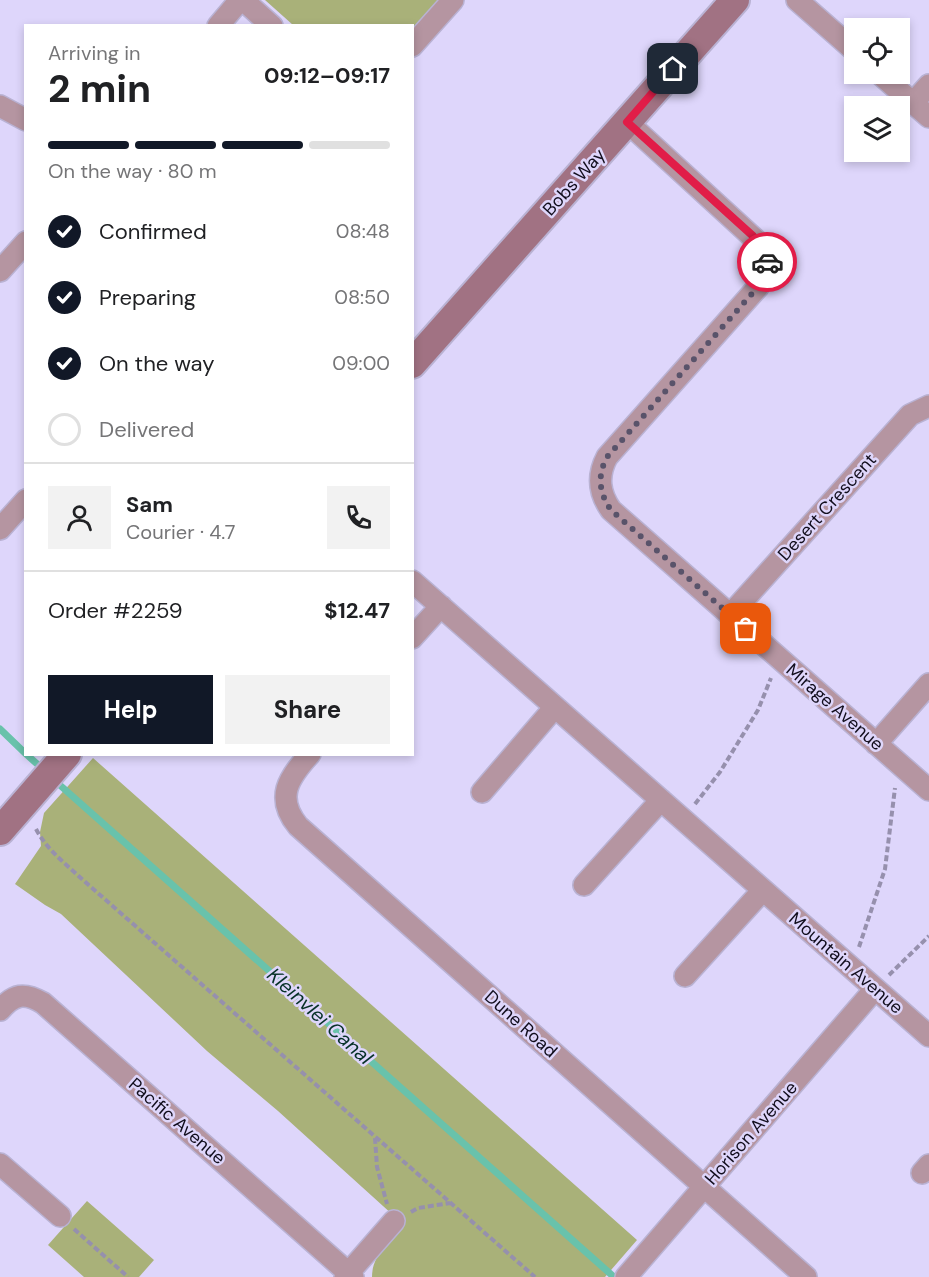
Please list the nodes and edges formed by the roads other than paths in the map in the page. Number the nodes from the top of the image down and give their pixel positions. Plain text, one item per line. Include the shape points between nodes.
1 (242, 0) edge
2 (453, 0) edge
3 (735, 0) edge
4 (797, 0) edge
5 (220, 24) edge
6 (270, 24) edge
7 (844, 41) edge
8 (414, 44) edge
9 (891, 84) edge
10 (929, 85) edge
11 (0, 106) edge
12 (921, 110) edge
13 (24, 119) edge
14 (627, 122) junction
15 (24, 244) edge
16 (0, 271) edge
17 (414, 362) edge
18 (929, 406) edge
19 (24, 502) edge
20 (0, 529) edge
21 (414, 583) edge
22 (441, 606) junction
23 (730, 615) junction
24 (414, 636) edge
25 (929, 684) edge
26 (555, 707) junction
27 (876, 744) junction
28 (65, 756) edge
29 (308, 756) edge
30 (929, 790) edge
31 (482, 792) dead end
32 (661, 800) junction
33 (0, 831) edge
34 (584, 885) dead end
35 (763, 890) junction
36 (685, 976) dead end
37 (875, 989) junction
38 (0, 1010) edge
39 (929, 1036) edge
40 (0, 1164) edge
41 (705, 1187) junction
42 (60, 1216) road end
43 (394, 1221) road end
44 (349, 1276) edge
45 (626, 1277) edge
46 (806, 1277) edge

1 - 5 street
1 - 6 street
2 - 8 street
3 - 14 street, Bobs Way
4 - 7 street
9 - 12 street
10 - 12 street
11 - 13 street
14 - 17 street, Bobs Way
14 - 23 street, Mirage Avenue via 753,236 767,261 764,279 758,287 607,457 601,472 601,491 611,510
15 - 16 street
18 - 23 street, Desert Crescent via 910,415
19 - 20 street
21 - 22 street, Mountain Avenue
22 - 24 street
22 - 26 street, Mountain Avenue
23 - 27 street, Mirage Avenue
25 - 27 street
26 - 31 street
26 - 32 street, Mountain Avenue
27 - 30 street, Mirage Avenue
28 - 33 street
29 - 41 street, Dune Road via 292,774 285,797 291,818 298,826
32 - 34 street
32 - 35 street, Mountain Avenue
35 - 36 street
35 - 37 street, Mountain Avenue
37 - 39 street, Mountain Avenue
37 - 41 street, Horison Avenue
38 - 44 street, Pacific Avenue via 21,995 43,1003
40 - 42 street
41 - 45 street, Horison Avenue
41 - 46 street, Dune Road
43 - 44 street

